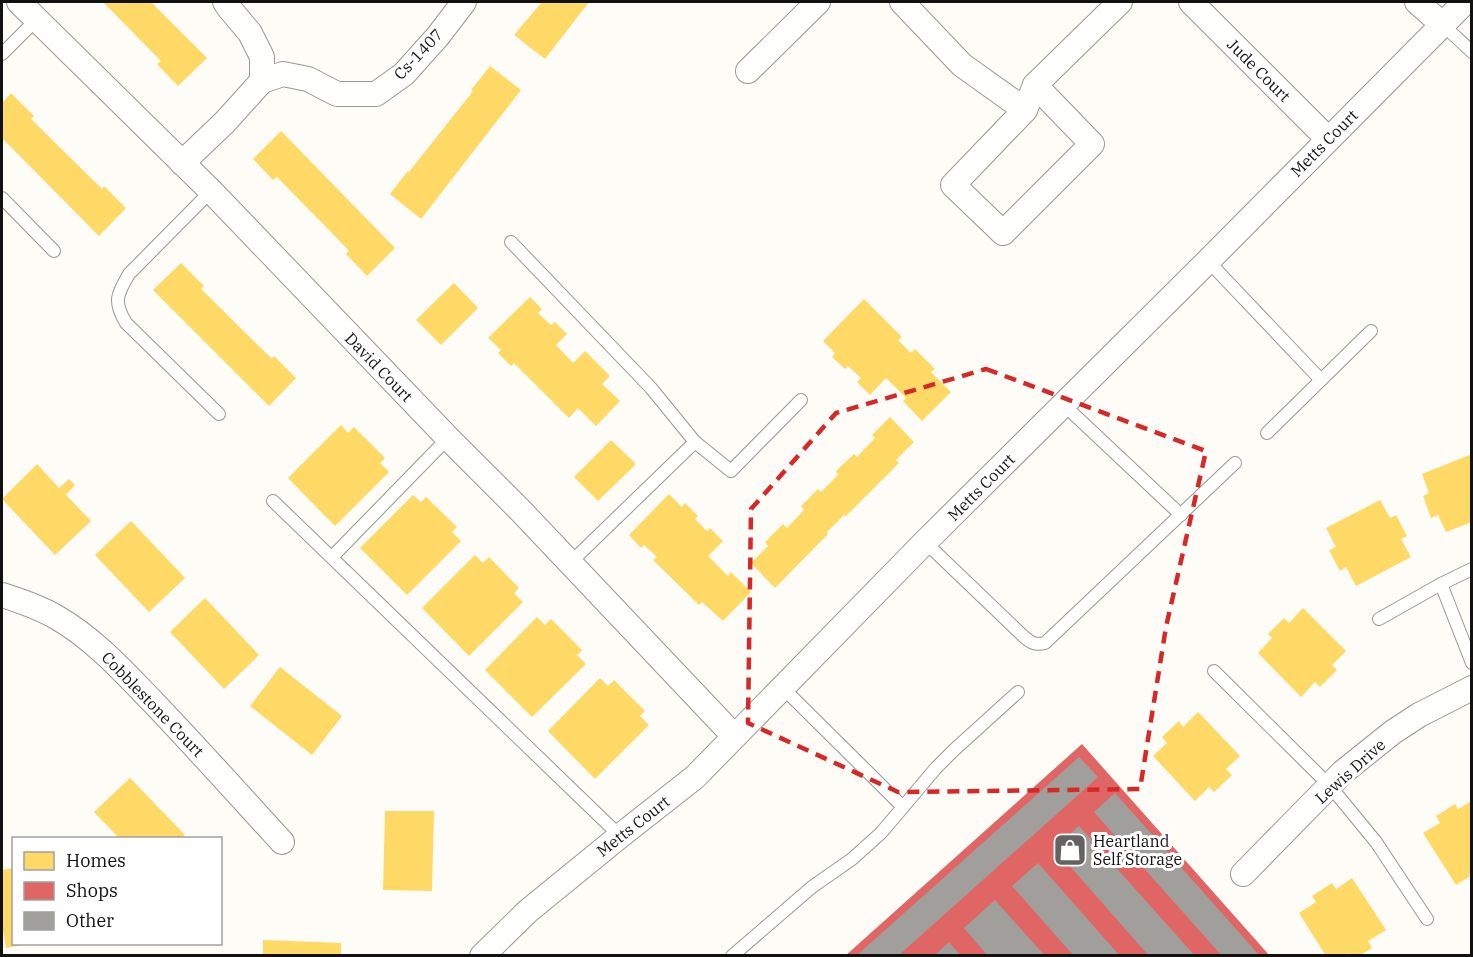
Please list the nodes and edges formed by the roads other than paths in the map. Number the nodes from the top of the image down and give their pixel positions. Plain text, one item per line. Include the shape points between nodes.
1 (20, 2) edge
2 (225, 2) edge
3 (464, 2) edge
4 (818, 2) edge
5 (902, 2) edge
6 (1120, 2) edge
7 (1191, 2) edge
8 (1418, 2) edge
9 (1465, 2) edge
10 (37, 19) junction
11 (1442, 24) junction
12 (1472, 52) edge
13 (2, 54) edge
14 (748, 71) dead end
15 (262, 81) junction
16 (1035, 85) junction
17 (1025, 110) junction
18 (1328, 139) junction
19 (182, 163) junction
20 (211, 191) junction
21 (2, 198) edge
22 (512, 242) dead end
23 (54, 251) dead end
24 (1208, 261) junction
25 (1371, 331) dead end
26 (1321, 380) junction
27 (801, 400) dead end
28 (1065, 405) junction
29 (219, 414) dead end
30 (1267, 433) dead end
31 (448, 438) junction
32 (695, 442) junction
33 (1235, 463) dead end
34 (273, 501) dead end
35 (1181, 515) junction
36 (925, 542) junction
37 (332, 557) junction
38 (570, 563) junction
39 (1472, 569) edge
40 (1441, 584) junction
41 (2, 595) edge
42 (1379, 619) dead end
43 (1472, 663) edge
44 (1214, 671) dead end
45 (783, 688) junction
46 (1472, 688) edge
47 (1018, 693) dead end
48 (734, 736) junction
49 (1330, 786) junction
50 (903, 807) junction
51 (620, 836) junction
52 (282, 842) dead end
53 (1243, 874) dead end
54 (1427, 919) dead end
55 (482, 956) edge
56 (732, 956) edge

1 - 10 street, David Court
2 - 15 street via 250,33 262,57
3 - 15 street, Cs-1407 via 404,74 376,94 337,94 308,79 283,74
4 - 14 street
5 - 17 street via 962,64
6 - 16 street
7 - 18 street, Jude Court
8 - 11 street
9 - 11 street, Metts Court
10 - 13 lane
10 - 19 street, David Court
11 - 12 lane
11 - 18 street, Metts Court
15 - 19 street
16 - 17 street
16 - 17 street via 1092,144 1003,233 953,186
18 - 24 street, Metts Court
19 - 20 street, David Court
20 - 29 lane via 129,274 117,300 126,323
20 - 31 street, David Court
21 - 23 lane
22 - 32 lane via 651,388
24 - 26 lane
24 - 28 street, Metts Court
25 - 26 lane
26 - 30 lane
27 - 32 lane via 731,471
28 - 35 lane
28 - 36 street, Metts Court
31 - 37 lane
31 - 38 street, David Court
32 - 38 lane
33 - 35 lane
34 - 37 lane
35 - 36 lane via 1045,643 1037,645
36 - 45 street, Metts Court
37 - 51 lane
38 - 48 street, David Court
39 - 40 lane
40 - 42 lane
40 - 43 lane
41 - 52 street, Cobblestone Court via 58,618 93,643 170,719
44 - 49 lane
45 - 48 street, Metts Court
45 - 50 lane
46 - 49 street, Lewis Drive via 1419,714
47 - 50 lane via 954,750
48 - 51 street, Metts Court via 695,777
49 - 53 street, Lewis Drive
49 - 54 lane via 1376,842
50 - 56 lane via 852,859 812,887
51 - 55 street, Metts Court via 528,911

